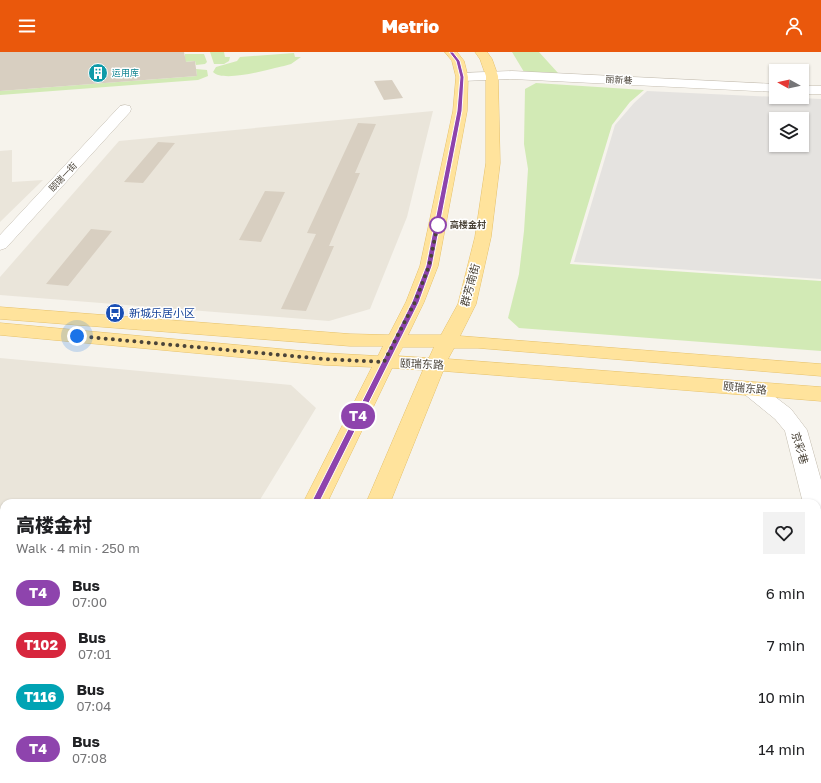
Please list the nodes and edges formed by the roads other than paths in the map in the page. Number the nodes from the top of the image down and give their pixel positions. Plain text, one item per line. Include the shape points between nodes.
1 (451, 52) edge
2 (481, 52) edge
3 (492, 76) junction
4 (462, 77) junction
5 (769, 88) edge
6 (809, 90) edge
7 (821, 90) edge
8 (125, 110) dead end
9 (0, 245) edge
10 (0, 313) edge
11 (0, 329) edge
12 (396, 341) junction
13 (447, 342) junction
14 (384, 362) junction
15 (435, 365) junction
16 (821, 370) edge
17 (750, 388) junction
18 (821, 394) edge
19 (317, 499) edge
20 (380, 499) edge
21 (814, 499) edge

1 - 4 main road via 458,61
2 - 3 main road, 群芳南街
3 - 4 street, 丽新巷
3 - 5 street, 丽新巷 via 520,75
3 - 13 main road, 群芳南街 via 493,163 483,237 467,304
4 - 12 main road via 460,111 429,266
6 - 7 street
8 - 9 street, 颐瑞一街
10 - 12 main road, 颐瑞东路 via 350,340
11 - 14 main road, 颐瑞东路 via 324,359
12 - 13 main road, 颐瑞东路
12 - 14 main road
13 - 15 main road, 群芳南街
13 - 16 main road, 颐瑞东路
14 - 15 main road, 颐瑞东路
14 - 19 main road
15 - 17 main road, 颐瑞东路
15 - 20 main road, 群芳南街
17 - 18 main road, 颐瑞东路
17 - 21 street, 京彩巷 via 782,414 796,430

